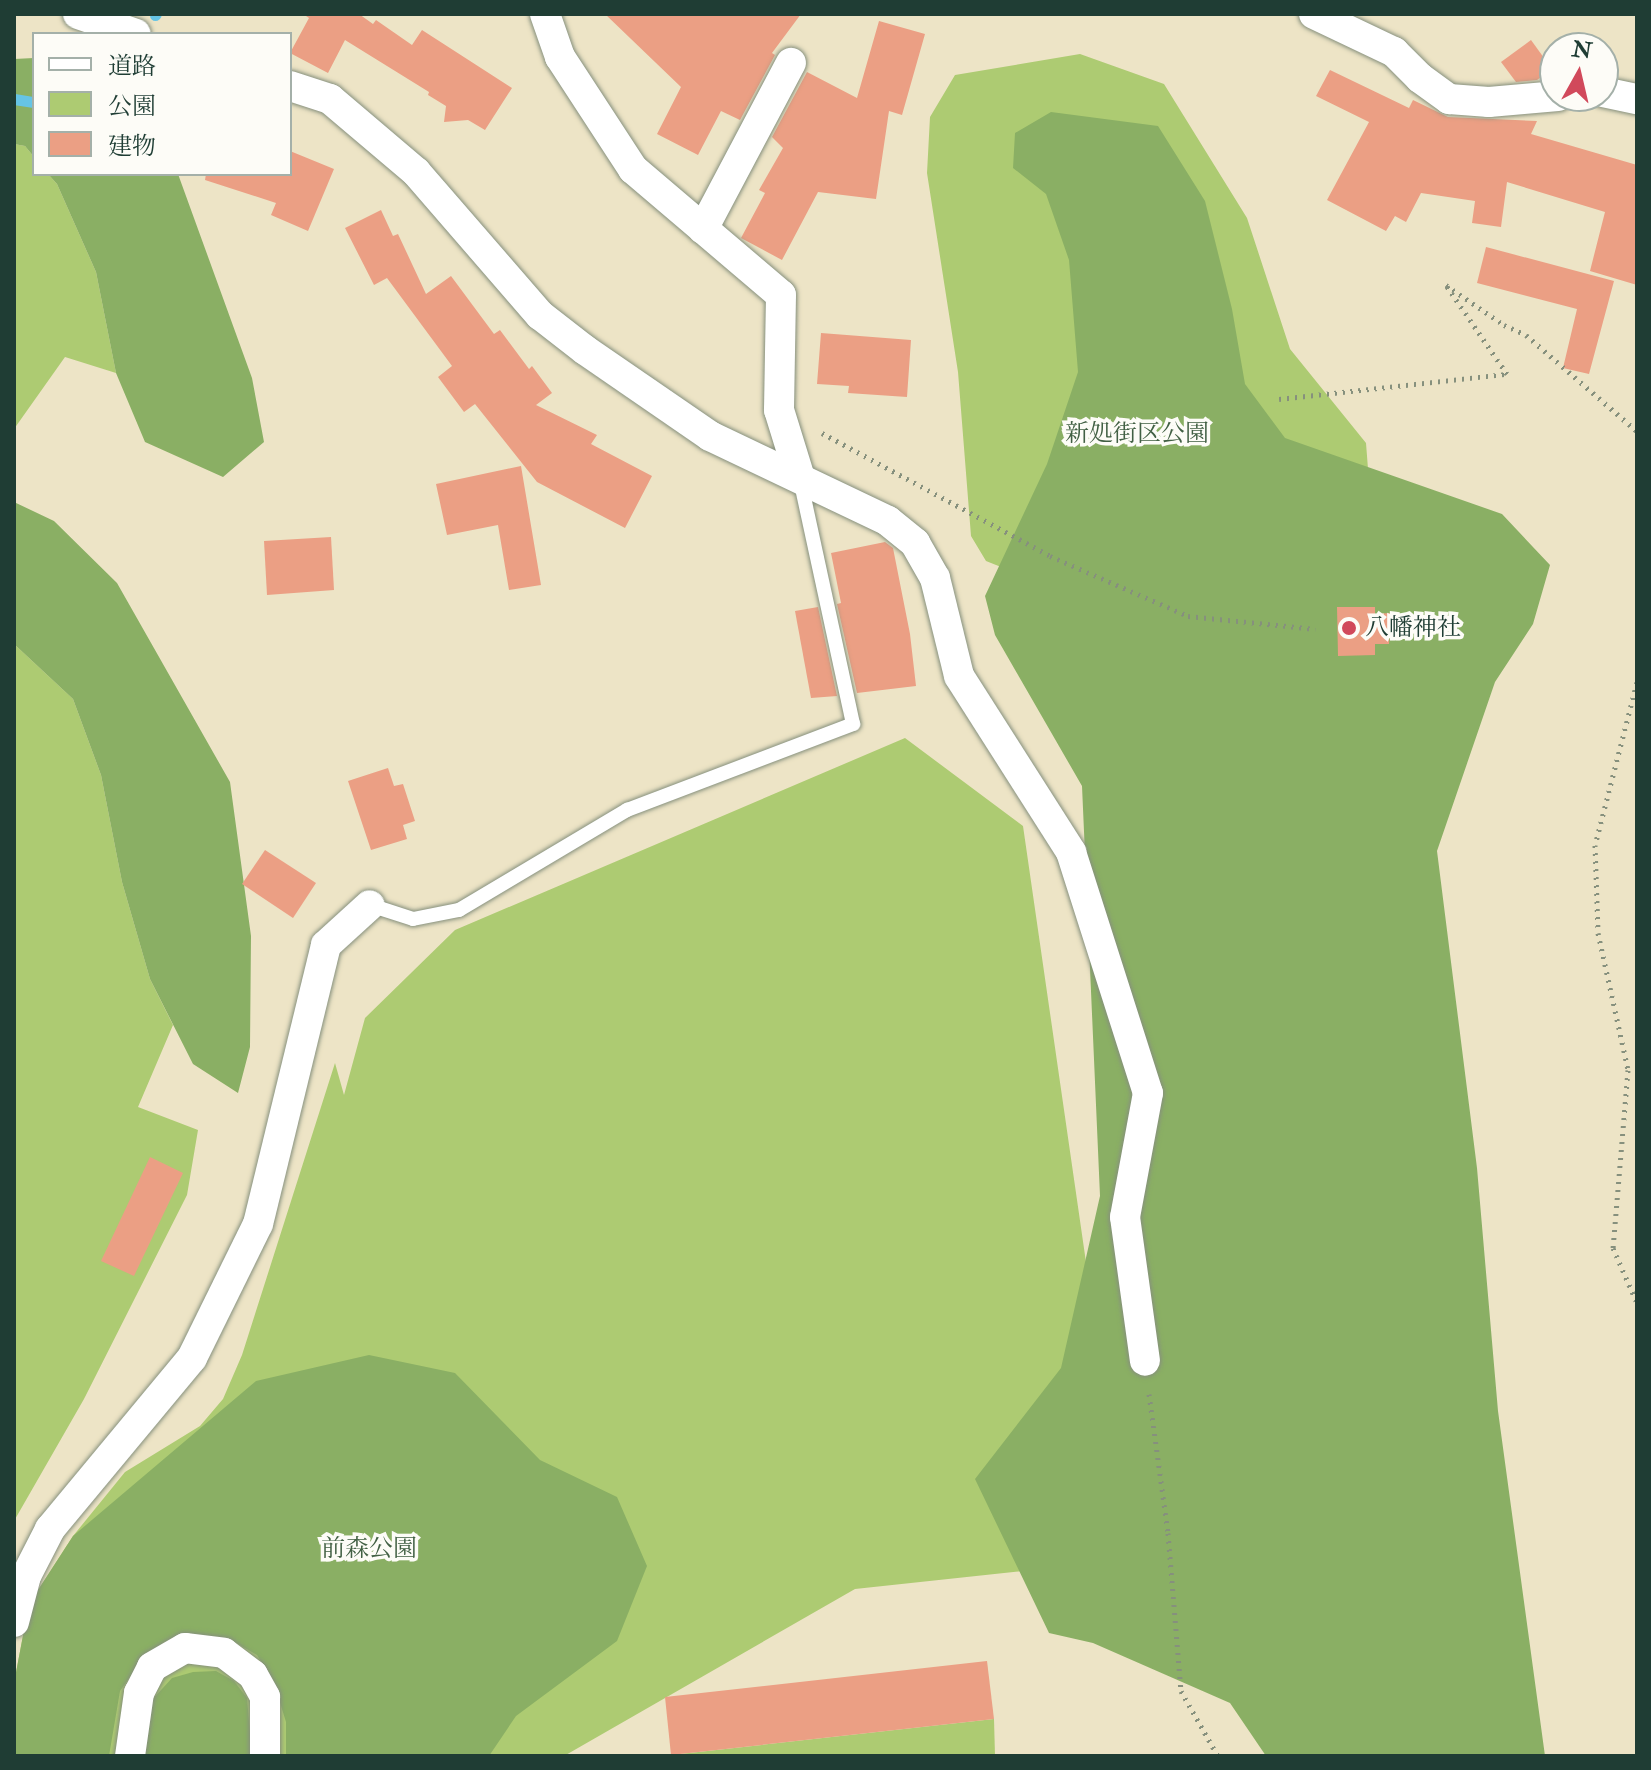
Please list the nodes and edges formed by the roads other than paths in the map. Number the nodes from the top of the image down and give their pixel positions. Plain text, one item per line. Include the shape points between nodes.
1 (78, 14) edge
2 (545, 14) edge
3 (1314, 14) edge
4 (130, 32) edge
5 (791, 63) dead end
6 (292, 87) edge
7 (1539, 98) edge
8 (703, 229) junction
9 (800, 478) junction
10 (370, 905) joint
11 (1145, 1361) road end
12 (14, 1622) edge
13 (130, 1756) edge
14 (265, 1756) edge

1 - 4 street
2 - 8 street via 560,57 633,169
3 - 7 street via 1394,52 1449,99
5 - 8 street
6 - 9 street via 330,99 416,172 540,315 574,342 710,436
8 - 9 street via 781,295 779,410
9 - 10 lane via 853,724 627,810 459,910 413,919
9 - 11 street via 888,521 915,543 935,578 959,676 1071,852 1148,1093 1125,1217
10 - 12 street via 326,945 258,1224 192,1358 50,1529 26,1576
13 - 14 street via 139,1693 152,1667 185,1648 224,1653 253,1675 265,1697

